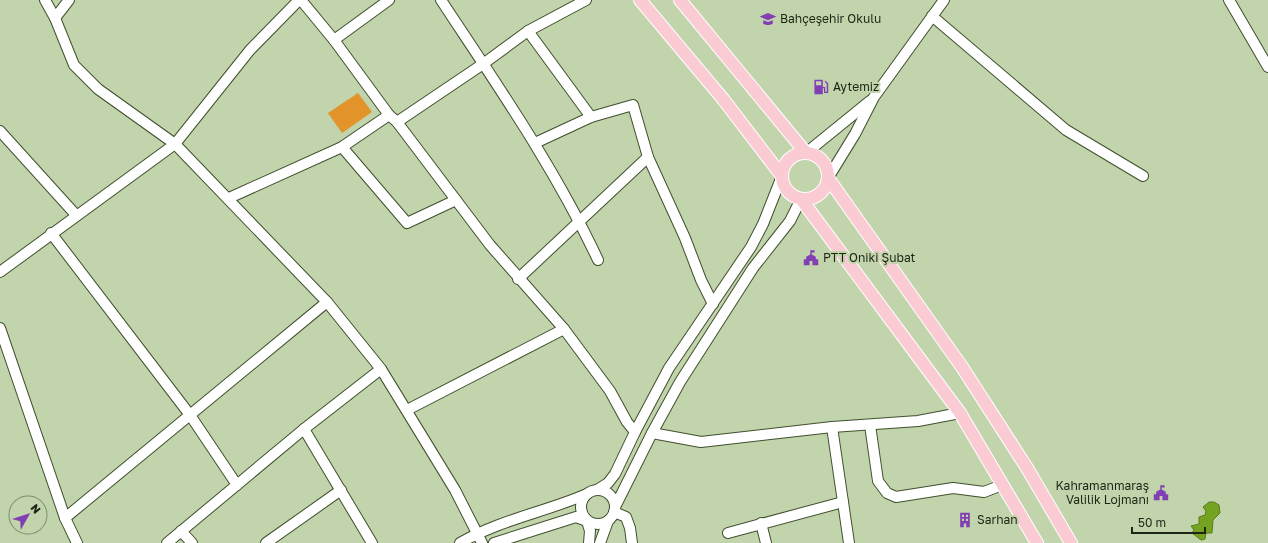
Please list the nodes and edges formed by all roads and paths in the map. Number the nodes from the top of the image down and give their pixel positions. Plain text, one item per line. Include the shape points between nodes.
1 (45, 0) edge
2 (69, 0) edge
3 (300, 0) edge
4 (390, 0) edge
5 (441, 0) edge
6 (586, 0) edge
7 (640, 0) edge
8 (680, 0) edge
9 (944, 0) edge
10 (1229, 0) edge
11 (932, 16) junction
12 (55, 18) junction
13 (528, 31) junction
14 (334, 40) junction
15 (483, 64) junction
16 (1268, 67) edge
17 (874, 97) junction
18 (389, 115) junction
19 (590, 116) junction
20 (397, 122) junction
21 (0, 131) edge
22 (535, 143) junction
23 (175, 144) junction
24 (342, 147) junction
25 (806, 153) junction
26 (648, 157) junction
27 (782, 176) junction
28 (1143, 176) dead end
29 (828, 178) junction
30 (229, 198) junction
31 (801, 199) junction
32 (456, 200) junction
33 (76, 215) junction
34 (579, 220) junction
35 (51, 234) junction
36 (598, 260) dead end
37 (0, 272) edge
38 (518, 279) junction
39 (327, 302) junction
40 (713, 304) junction
41 (0, 328) edge
42 (564, 329) junction
43 (381, 369) junction
44 (407, 410) junction
45 (960, 413) junction
46 (190, 415) junction
47 (870, 424) junction
48 (832, 427) junction
49 (304, 429) junction
50 (635, 432) junction
51 (652, 433) junction
52 (237, 485) junction
53 (1002, 485) junction
54 (341, 490) junction
55 (597, 490) junction
56 (587, 494) junction
57 (843, 502) junction
58 (613, 513) junction
59 (65, 518) junction
60 (587, 521) junction
61 (761, 523) junction
62 (181, 531) junction
63 (477, 533) junction
64 (728, 533) dead end
65 (77, 543) edge
66 (167, 543) edge
67 (192, 543) edge
68 (266, 543) edge
69 (372, 543) edge
70 (460, 543) edge
71 (482, 543) edge
72 (494, 543) edge
73 (589, 543) edge
74 (600, 543) edge
75 (632, 543) edge
76 (766, 543) edge
77 (849, 543) edge
78 (1037, 543) edge
79 (1071, 543) edge

1 - 12 street
2 - 12 street
3 - 14 street
3 - 23 street via 250,50
4 - 14 street
5 - 15 street
6 - 13 street
7 - 27 main road via 723,99
8 - 25 main road
9 - 11 street
10 - 16 street
11 - 17 street
11 - 28 street via 1066,130
12 - 23 street via 74,65 98,89
13 - 15 street
13 - 19 street
14 - 18 street
15 - 20 street
15 - 22 street
17 - 25 street
17 - 29 street
18 - 20 street
18 - 24 street
19 - 22 street
19 - 26 street via 633,105
20 - 32 street
21 - 33 street
22 - 34 street
23 - 30 street
23 - 33 street
24 - 30 street
24 - 32 street via 407,223
25 - 27 main road via 789,159 784,165
25 - 29 main road via 818,157 824,163
26 - 34 street
26 - 40 street
27 - 31 main road via 788,192
27 - 40 street via 751,247
29 - 31 main road via 821,192
29 - 79 main road via 962,367
30 - 39 street
31 - 45 main road
31 - 51 street via 790,221 753,268 680,382
32 - 38 street
33 - 35 street
34 - 36 street
34 - 38 street
35 - 37 street
35 - 46 street
38 - 42 street
39 - 43 street
39 - 46 street
40 - 50 street via 669,368
41 - 59 street
42 - 44 street
42 - 50 street via 610,391
43 - 44 street
43 - 49 street
44 - 63 street via 455,490
45 - 47 street via 918,421
45 - 53 main road
46 - 52 street
46 - 59 street
47 - 48 street
47 - 53 street via 878,481 888,493 896,497 953,488 984,492
48 - 51 street via 701,442
48 - 57 street
49 - 52 street
49 - 54 street
50 - 55 street via 615,474 608,483
51 - 58 street
52 - 62 street
53 - 78 main road
54 - 68 street
54 - 69 street
55 - 56 street
55 - 58 street via 611,497
56 - 60 street via 581,504 583,516
56 - 63 street
57 - 61 street
57 - 77 street
58 - 60 street via 598,525
58 - 74 street
58 - 75 street via 626,517
59 - 65 street
60 - 72 street via 576,517
60 - 73 street via 590,531
61 - 64 street
61 - 76 street
62 - 66 street
62 - 67 street
63 - 70 street
63 - 71 street

